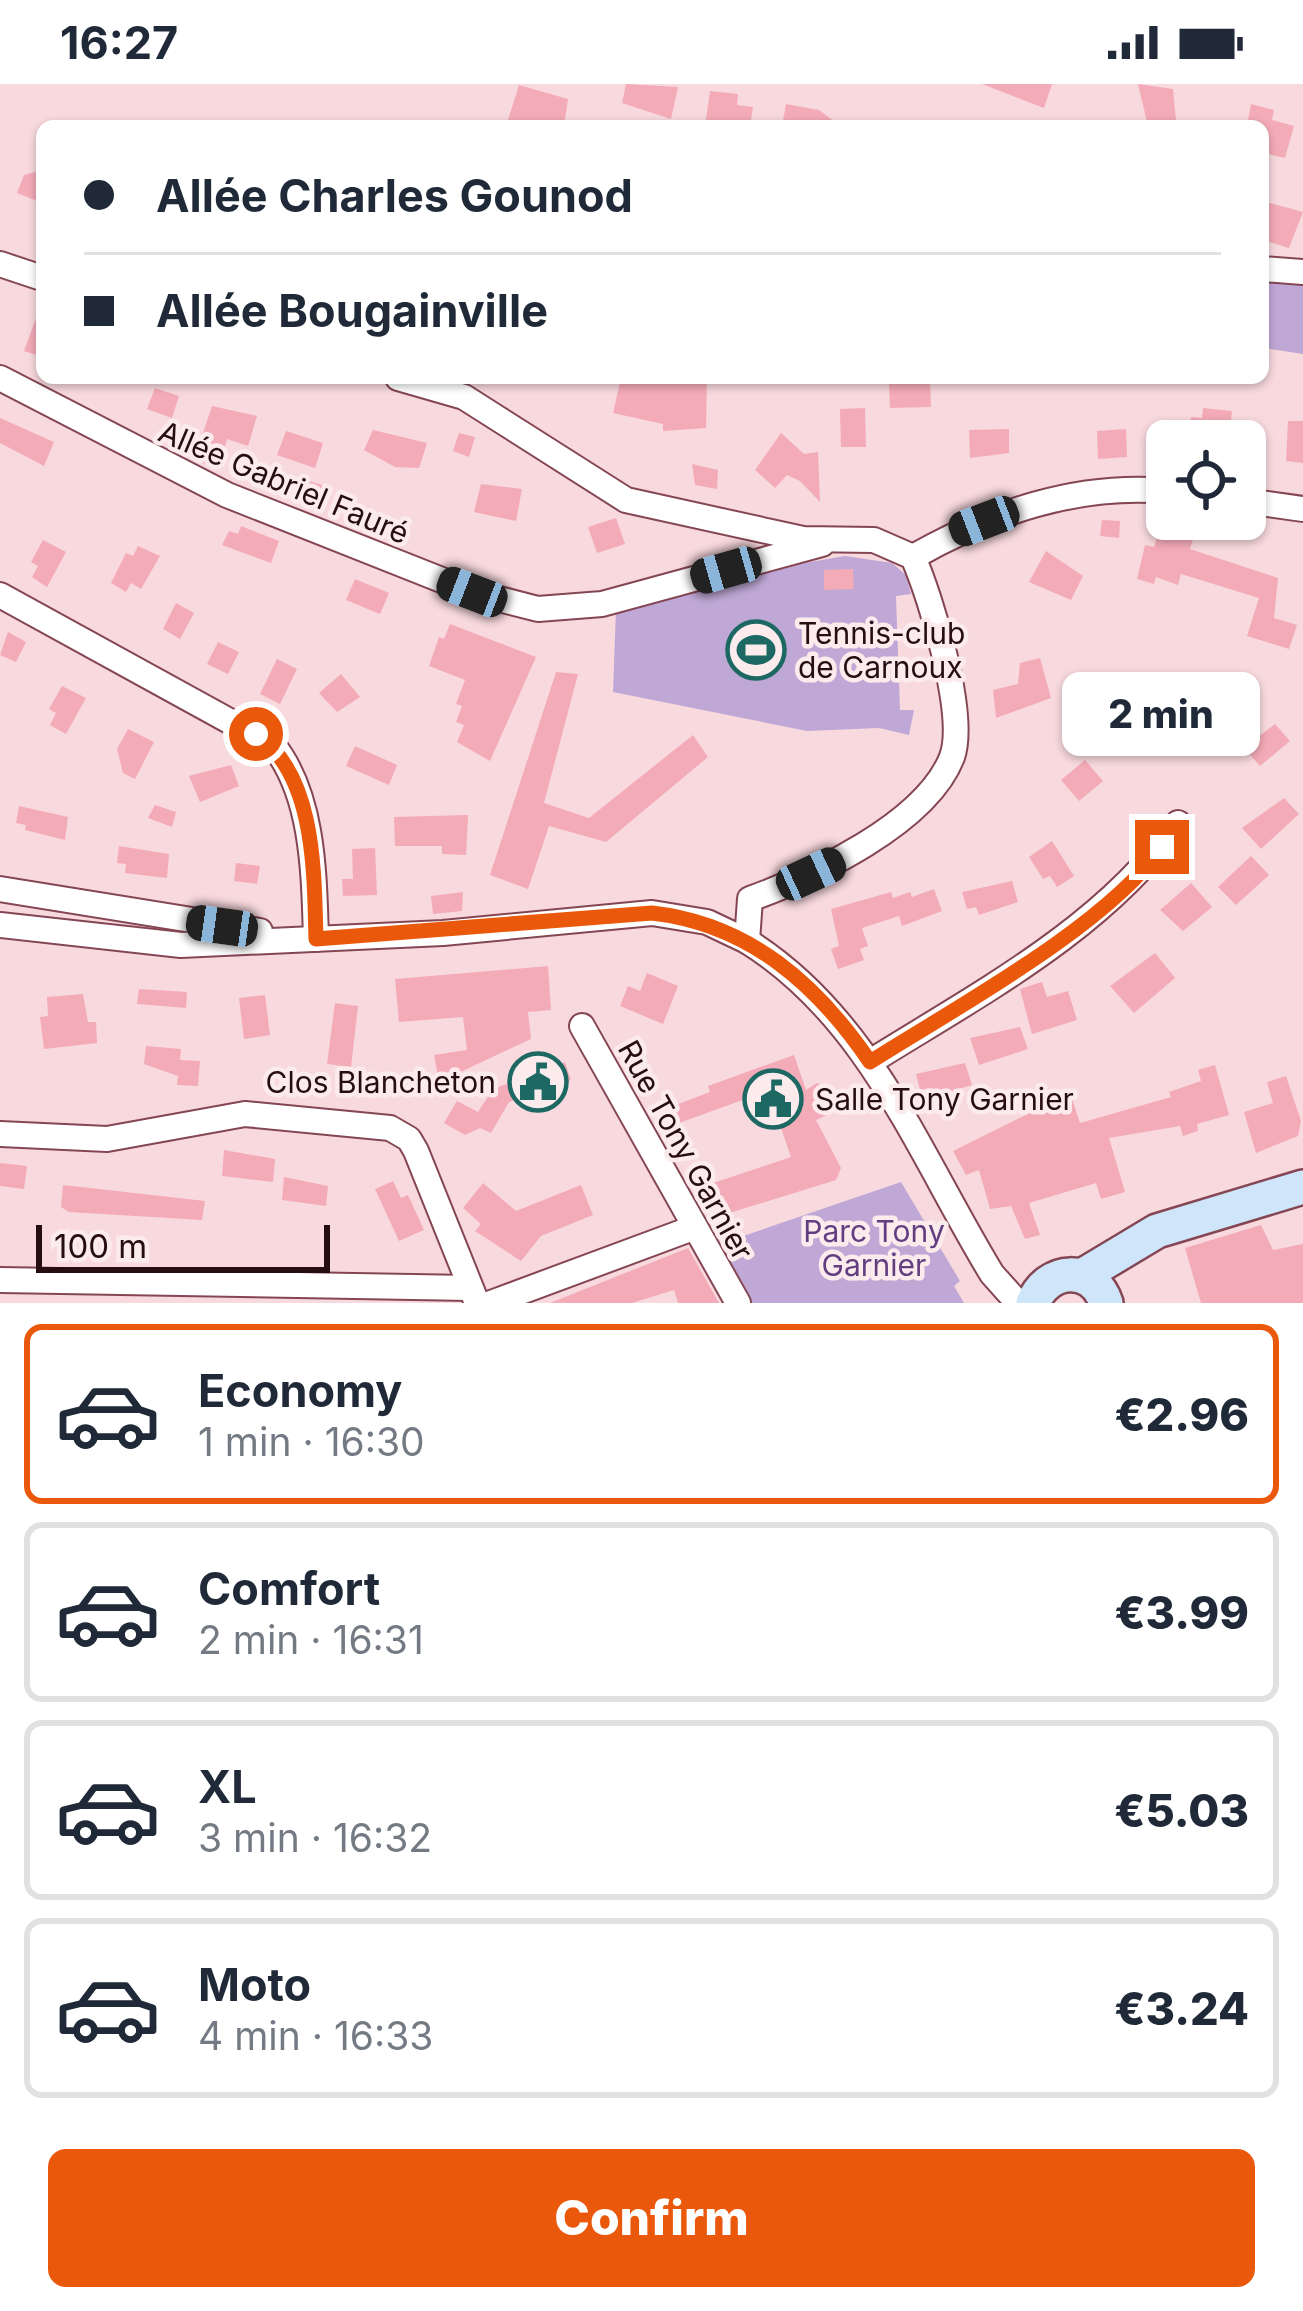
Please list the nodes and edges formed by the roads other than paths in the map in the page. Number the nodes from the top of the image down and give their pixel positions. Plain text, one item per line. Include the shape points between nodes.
1 (0, 264) edge
2 (1269, 269) edge
3 (1303, 272) edge
4 (36, 276) edge
5 (0, 378) edge
6 (419, 384) edge
7 (1146, 491) edge
8 (1266, 504) edge
9 (1303, 509) edge
10 (835, 540) junction
11 (913, 557) junction
12 (0, 595) edge
13 (1178, 823) dead end
14 (0, 889) edge
15 (176, 919) junction
16 (0, 925) edge
17 (316, 939) junction
18 (747, 941) junction
19 (181, 945) junction
20 (582, 1026) dead end
21 (870, 1062) junction
22 (0, 1134) edge
23 (1303, 1187) edge
24 (693, 1228) junction
25 (1134, 1246) junction
26 (1082, 1276) junction
27 (0, 1280) edge
28 (333, 1295) edge
29 (480, 1298) edge
30 (1030, 1298) edge
31 (738, 1303) edge
32 (1106, 1303) edge

1 - 4 street
2 - 3 street
5 - 10 street, Allée Gabriel Fauré via 226,495 472,592 538,609 602,604
6 - 10 street via 464,397 626,500
7 - 11 street via 1067,496 960,530
8 - 9 street
10 - 11 street via 886,543
11 - 18 street via 942,656 955,728 951,758 925,794 867,842 750,899
12 - 17 street via 273,745 296,785 313,867
13 - 21 street via 1145,871 1070,930
14 - 15 street
15 - 17 street
15 - 19 street via 192,930
16 - 19 street
17 - 18 street via 652,913 707,922
17 - 19 street
18 - 21 street via 811,990
20 - 24 street, Rue Tony Garnier
21 - 30 street via 992,1274
22 - 29 street via 106,1139 245,1114 390,1128 409,1139
23 - 25 main road
24 - 29 street
24 - 31 street, Rue Tony Garnier
25 - 26 main road
25 - 32 main road
26 - 30 main road via 1058,1275
26 - 32 main road
27 - 28 street
28 - 29 street via 364,1286

